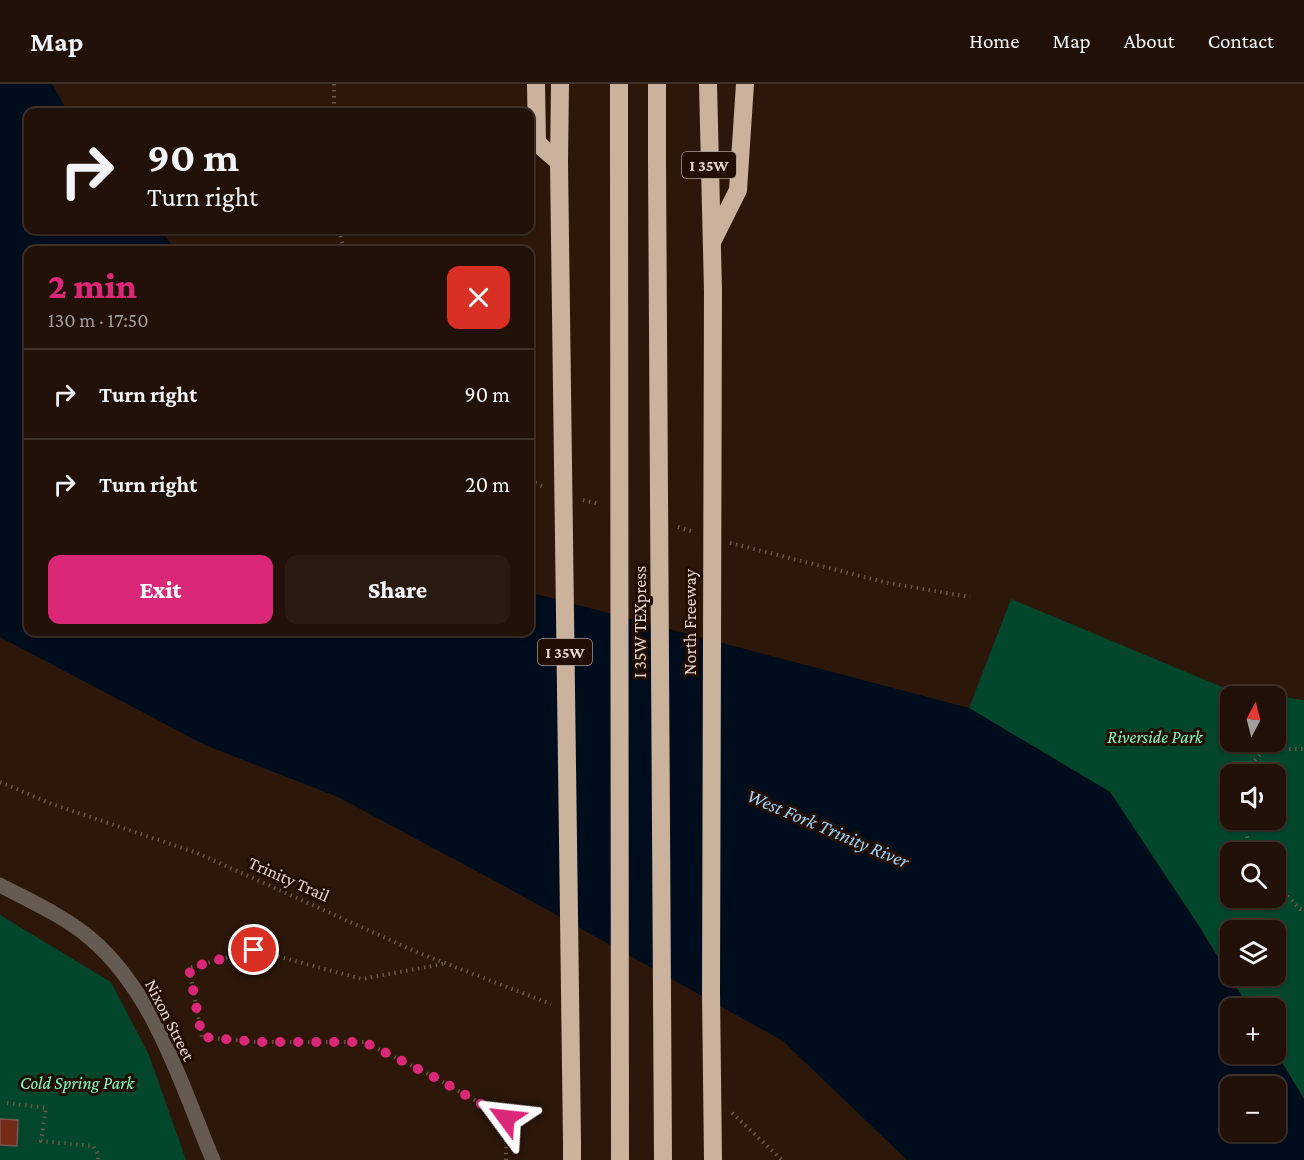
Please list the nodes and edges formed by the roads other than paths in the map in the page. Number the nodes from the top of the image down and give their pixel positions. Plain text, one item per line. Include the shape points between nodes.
1 (536, 84) edge
2 (560, 84) edge
3 (619, 84) edge
4 (657, 84) edge
5 (708, 84) edge
6 (745, 84) edge
7 (559, 162) junction
8 (710, 246) junction
9 (0, 885) edge
10 (213, 1160) edge
11 (572, 1160) edge
12 (620, 1160) edge
13 (663, 1160) edge
14 (713, 1160) edge

1 - 7 highway via 537,143
2 - 7 highway, I 35W
3 - 12 highway, I 35W TEXpress, bridge
4 - 13 highway, I 35W TEXpress, bridge
5 - 8 highway, North Freeway / I 35W
6 - 8 highway via 738,190
7 - 11 highway, I 35W, bridge
8 - 14 highway, North Freeway / I 35W, bridge
9 - 10 street, Nixon Street via 90,938 124,974 156,1026

